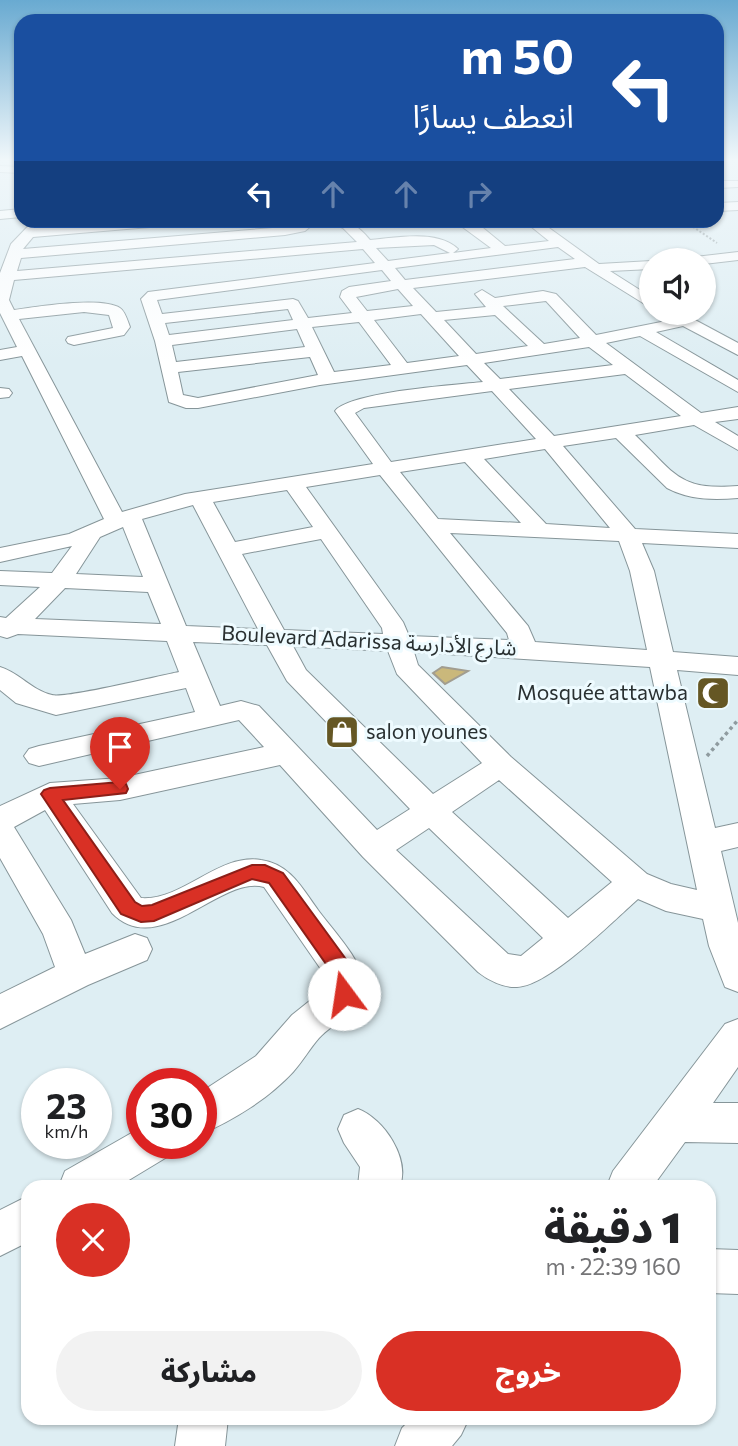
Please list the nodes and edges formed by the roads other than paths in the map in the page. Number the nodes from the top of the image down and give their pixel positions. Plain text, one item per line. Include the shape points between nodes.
1 (34, 228) edge
2 (103, 228) edge
3 (298, 228) edge
4 (352, 228) edge
5 (475, 228) edge
6 (541, 228) edge
7 (560, 228) edge
8 (173, 230) edge
9 (562, 243) junction
10 (368, 246) junction
11 (502, 250) junction
12 (14, 254) junction
13 (460, 256) junction
14 (736, 256) edge
15 (213, 257) junction
16 (716, 258) edge
17 (387, 265) junction
18 (592, 265) junction
19 (639, 266) edge
20 (617, 267) junction
21 (3, 277) edge
22 (463, 277) junction
23 (233, 284) junction
24 (401, 284) junction
25 (204, 288) junction
26 (639, 295) edge
27 (491, 303) junction
28 (4, 305) edge
29 (425, 310) junction
30 (217, 312) junction
31 (363, 318) junction
32 (156, 319) junction
33 (305, 325) junction
34 (670, 325) edge
35 (692, 325) edge
36 (644, 332) junction
37 (74, 340) dead end
38 (163, 341) junction
39 (593, 342) junction
40 (29, 350) junction
41 (541, 350) junction
42 (738, 350) edge
43 (316, 351) junction
44 (0, 355) edge
45 (470, 359) junction
46 (169, 368) junction
47 (402, 368) junction
48 (628, 368) junction
49 (328, 379) junction
50 (495, 387) junction
51 (738, 387) edge
52 (738, 412) edge
53 (697, 419) junction
54 (621, 432) junction
55 (550, 443) junction
56 (738, 444) edge
57 (470, 456) junction
58 (386, 469) junction
59 (293, 483) junction
60 (738, 492) edge
61 (200, 498) junction
62 (123, 519) junction
63 (430, 525) junction
64 (539, 530) junction
65 (326, 531) junction
66 (90, 534) junction
67 (627, 534) junction
68 (738, 541) edge
69 (229, 550) junction
70 (0, 555) edge
71 (0, 578) edge
72 (59, 581) junction
73 (158, 585) junction
74 (4, 629) edge
75 (177, 633) junction
76 (274, 636) junction
77 (397, 642) junction
78 (524, 649) junction
79 (661, 659) junction
80 (738, 666) edge
81 (0, 676) edge
82 (193, 678) junction
83 (211, 718) junction
84 (286, 753) junction
85 (39, 756) dead end
86 (501, 765) junction
87 (50, 794) junction
88 (431, 811) junction
89 (0, 820) edge
90 (0, 830) edge
91 (738, 835) edge
92 (704, 843) junction
93 (374, 848) junction
94 (635, 883) junction
95 (723, 895) edge
96 (568, 939) junction
97 (135, 949) dead end
98 (75, 975) junction
99 (738, 976) edge
100 (0, 1012) edge
101 (738, 1035) edge
102 (217, 1104) edge
103 (676, 1122) junction
104 (738, 1123) edge
105 (358, 1129) dead end
106 (126, 1159) edge
107 (90, 1180) edge
108 (382, 1180) edge
109 (632, 1180) edge
110 (21, 1222) edge
111 (0, 1234) edge
112 (716, 1271) edge
113 (738, 1272) edge
114 (203, 1425) edge
115 (438, 1425) edge
116 (200, 1446) edge
117 (420, 1446) edge

1 - 12 street
2 - 8 street
3 - 8 street
4 - 10 street
5 - 11 street
6 - 9 street
7 - 20 street
8 - 12 street
9 - 11 street
9 - 18 street
10 - 13 street via 436,241
10 - 15 street
10 - 17 street
11 - 13 street
12 - 21 street
13 - 17 street
14 - 16 street
15 - 21 street
15 - 23 street
17 - 23 street
17 - 24 street
18 - 20 street
18 - 22 street
18 - 26 street
19 - 20 street
21 - 28 street
22 - 24 street
22 - 27 street
23 - 25 street
24 - 29 street
24 - 31 street via 349,291 348,298
25 - 30 street
25 - 32 street via 153,295 149,299
27 - 29 street
27 - 39 street via 551,298
27 - 41 street
28 - 37 street via 115,311 122,327 118,332
28 - 40 street
29 - 31 street
29 - 45 street
30 - 32 street
30 - 33 street via 291,303
31 - 33 street
31 - 47 street
32 - 38 street
33 - 38 street
33 - 43 street
34 - 36 street
35 - 42 street
36 - 39 street
36 - 51 street
38 - 46 street
39 - 41 street
39 - 48 street
40 - 44 street
40 - 62 street
41 - 45 street
43 - 46 street
43 - 49 street
45 - 47 street
45 - 50 street
46 - 49 street via 175,398 181,402 240,395 236,382 248,376 256,378 262,391
47 - 49 street
48 - 50 street
48 - 53 street
50 - 55 street
50 - 58 street via 346,408 344,414
52 - 53 street
53 - 54 street
53 - 56 street
54 - 55 street
54 - 60 street via 684,490
55 - 57 street
55 - 67 street
57 - 58 street
57 - 64 street
58 - 59 street
58 - 63 street
59 - 61 street
59 - 65 street
61 - 62 street
61 - 69 street
62 - 66 street
62 - 73 street
63 - 64 street
63 - 78 street via 520,632
64 - 67 street
65 - 69 street
65 - 77 street via 394,628
66 - 70 street
66 - 72 street
67 - 68 street
67 - 79 street via 642,571
69 - 76 street
71 - 72 street
72 - 73 street
72 - 74 street
73 - 75 street
74 - 75 street, Boulevard Adarissa شارع الأدارسة
75 - 76 street, Boulevard Adarissa شارع الأدارسة
75 - 82 street
76 - 77 street, Boulevard Adarissa شارع الأدارسة
76 - 88 street via 296,675
77 - 78 street, Boulevard Adarissa شارع الأدارسة
77 - 86 street via 406,668
78 - 79 street, Boulevard Adarissa شارع الأدارسة
79 - 80 street, Boulevard Adarissa شارع الأدارسة
79 - 92 street
81 - 82 street via 26,697 56,706
82 - 83 street
83 - 84 street via 241,710 249,713
83 - 85 street
84 - 87 street via 120,789
84 - 93 street
86 - 88 street
86 - 94 street
87 - 89 street
87 - 102 street via 133,912 154,913 238,876 265,872 276,878 344,974 346,987 340,1000 310,1022 278,1062
88 - 93 street
88 - 96 street
90 - 98 street via 59,930
91 - 92 street
92 - 95 street
93 - 96 street via 503,970 524,972
94 - 95 street via 666,897
94 - 96 street
95 - 99 street via 726,946
97 - 98 street
98 - 100 street
101 - 103 street
103 - 104 street
103 - 109 street
105 - 108 street via 381,1164
106 - 107 street
110 - 111 street
112 - 113 street
114 - 116 street
115 - 117 street

